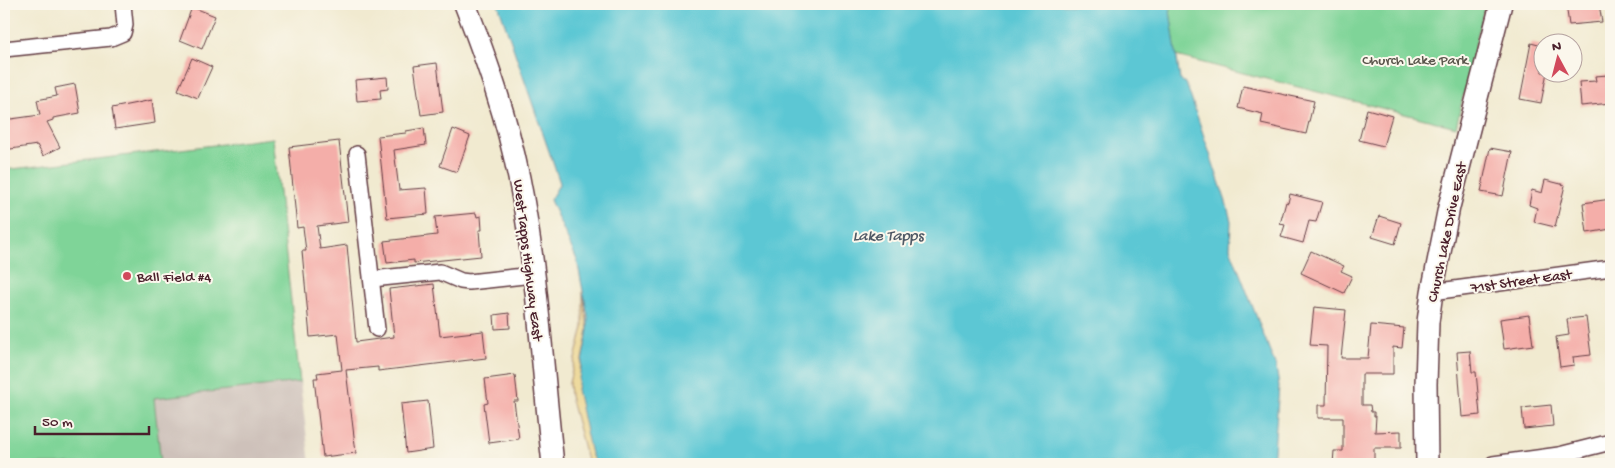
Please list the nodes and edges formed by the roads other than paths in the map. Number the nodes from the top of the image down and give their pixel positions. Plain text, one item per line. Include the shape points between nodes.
1 (123, 4) edge
2 (465, 4) edge
3 (1501, 4) edge
4 (4, 49) edge
5 (357, 154) dead end
6 (1611, 268) edge
7 (534, 275) junction
8 (372, 279) junction
9 (1432, 292) junction
10 (377, 329) dead end
11 (1611, 442) edge
12 (553, 464) edge
13 (1427, 464) edge
14 (1493, 464) edge

1 - 4 street via 126,25 123,32 111,38
2 - 7 street, West Tapps Highway East via 510,136
3 - 9 street, Church Lake Drive East via 1449,208
5 - 8 street
6 - 9 street, 71st Street East
7 - 8 street via 470,282 440,272
7 - 12 street, West Tapps Highway East
8 - 10 street
9 - 13 street, Church Lake Drive East via 1426,384
11 - 14 street via 1559,455

